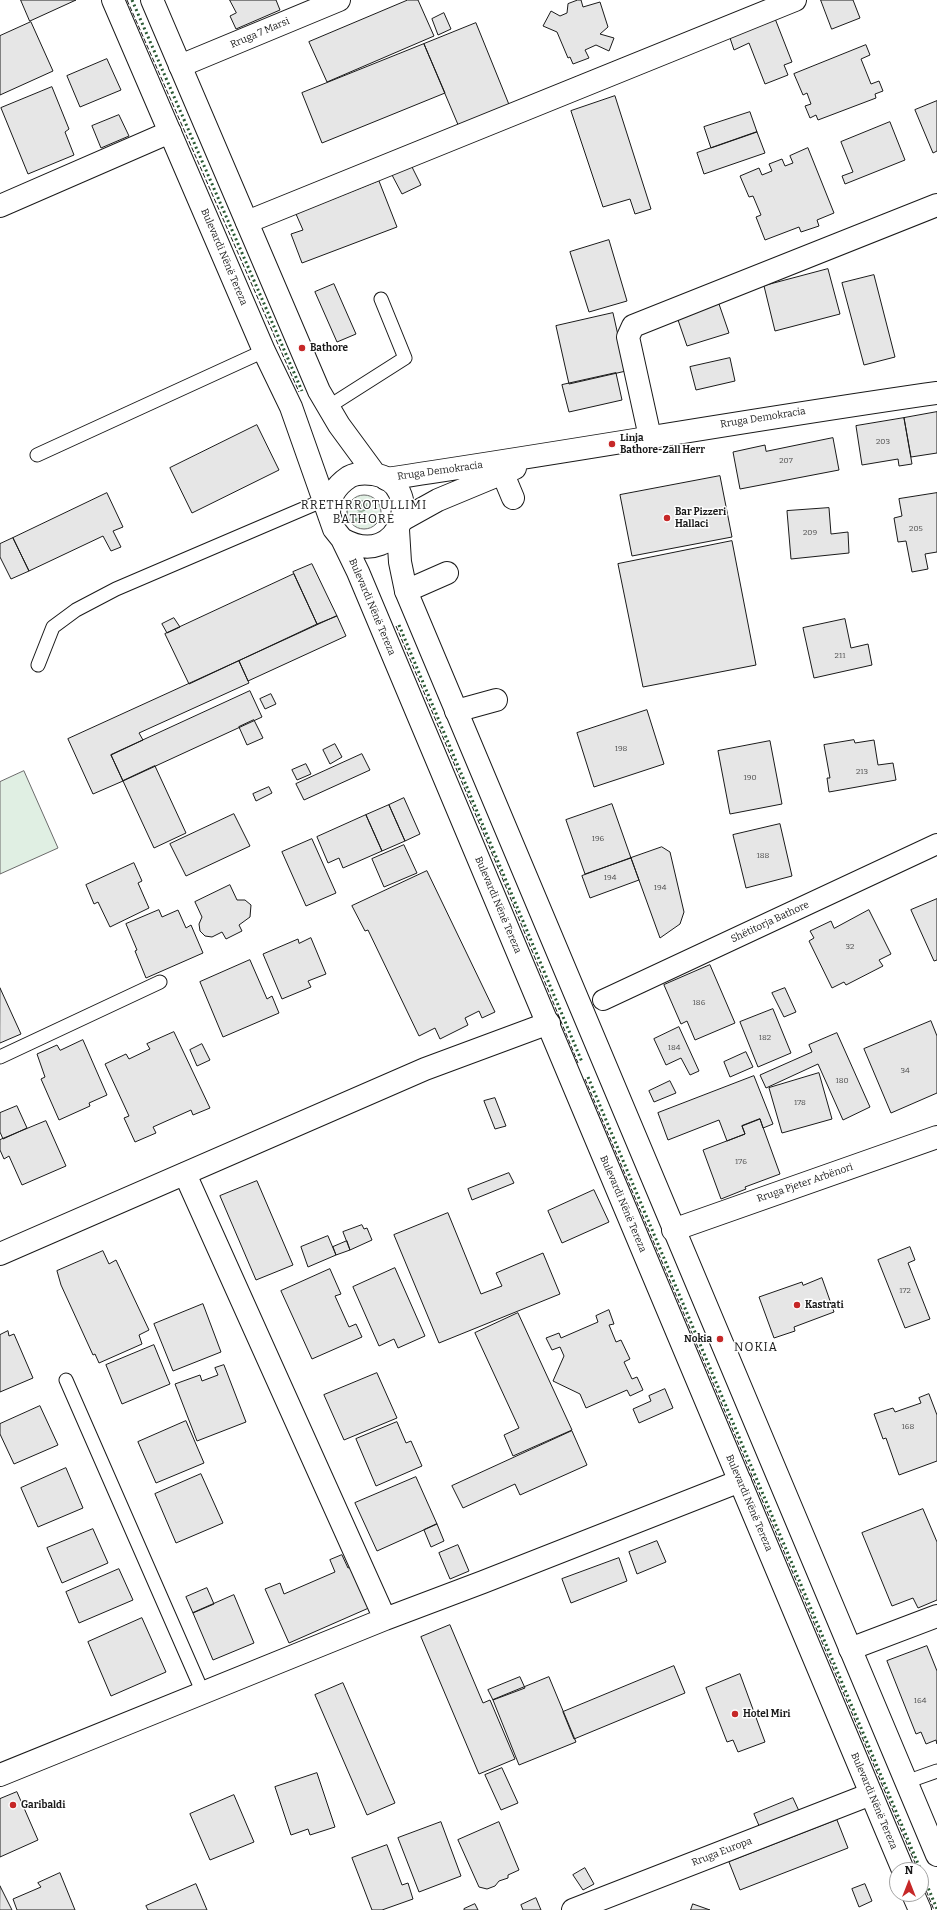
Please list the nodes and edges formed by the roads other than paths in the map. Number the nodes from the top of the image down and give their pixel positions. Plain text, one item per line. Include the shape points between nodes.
1 (113, 0) edge
2 (152, 0) edge
3 (340, 0) edge
4 (795, 0) edge
5 (180, 66) junction
6 (170, 132) junction
7 (937, 205) edge
8 (0, 206) edge
9 (247, 222) junction
10 (381, 299) dead end
11 (264, 351) junction
12 (937, 393) edge
13 (328, 407) junction
14 (650, 437) junction
15 (37, 454) dead end
16 (542, 456) junction
17 (504, 474) junction
18 (381, 476) junction
19 (514, 498) dead end
20 (327, 509) junction
21 (400, 525) junction
22 (342, 538) junction
23 (447, 573) dead end
24 (406, 591) junction
25 (38, 665) dead end
26 (496, 700) dead end
27 (456, 711) junction
28 (937, 844) edge
29 (160, 982) dead end
30 (603, 1000) joint
31 (582, 1010) junction
32 (549, 1023) junction
33 (0, 1057) edge
34 (937, 1137) edge
35 (185, 1174) junction
36 (673, 1230) junction
37 (0, 1254) edge
38 (66, 1380) dead end
39 (740, 1481) junction
40 (937, 1616) edge
41 (385, 1619) junction
42 (850, 1649) junction
43 (203, 1693) junction
44 (937, 1771) edge
45 (0, 1775) edge
46 (906, 1782) junction
47 (871, 1794) junction
48 (937, 1855) edge
49 (900, 1862) edge
50 (573, 1910) edge

1 - 6 main road, Bulevardi Nënë Tereza
2 - 5 main road
3 - 5 main road, Rruga 7 Marsi
4 - 9 main road
5 - 9 main road
6 - 8 main road
6 - 11 main road, Bulevardi Nënë Tereza
7 - 14 main road via 633,326 628,337
9 - 13 main road
10 - 13 lane via 405,358
11 - 15 lane
11 - 20 main road, Bulevardi Nënë Tereza via 291,407
12 - 14 main road, Rruga Demokracia
13 - 18 main road via 356,450
14 - 16 main road, Rruga Demokracia
16 - 17 main road, Rruga Demokracia
16 - 18 main road, Rruga Demokracia
17 - 19 main road
17 - 21 main road, Rruga Demokracia via 438,500
18 - 20 main road via 364,473 352,475 341,482 333,492
18 - 21 main road via 395,486 401,497 404,508
20 - 22 main road, Bulevardi Nënë Tereza via 334,529
20 - 25 lane via 116,589 76,610 53,627
21 - 22 main road, Bulevardi Nënë Tereza via 390,539 378,545 353,545
21 - 24 main road via 400,562
22 - 32 main road, Bulevardi Nënë Tereza
23 - 24 main road
24 - 27 main road
26 - 27 main road
27 - 31 main road
28 - 30 street, Shëtitorja Bathore
29 - 33 lane
30 - 31 lane
31 - 36 main road
32 - 35 main road via 425,1069
32 - 39 main road, Bulevardi Nënë Tereza
34 - 36 main road, Rruga Pjeter Arbënori
35 - 37 main road
35 - 41 main road
36 - 42 main road
38 - 43 lane
39 - 41 main road
39 - 47 main road, Bulevardi Nënë Tereza
40 - 42 main road
41 - 43 main road
42 - 46 main road
43 - 45 main road
44 - 46 lane
46 - 48 main road
47 - 49 main road, Bulevardi Nënë Tereza
47 - 50 main road, Rruga Europa

